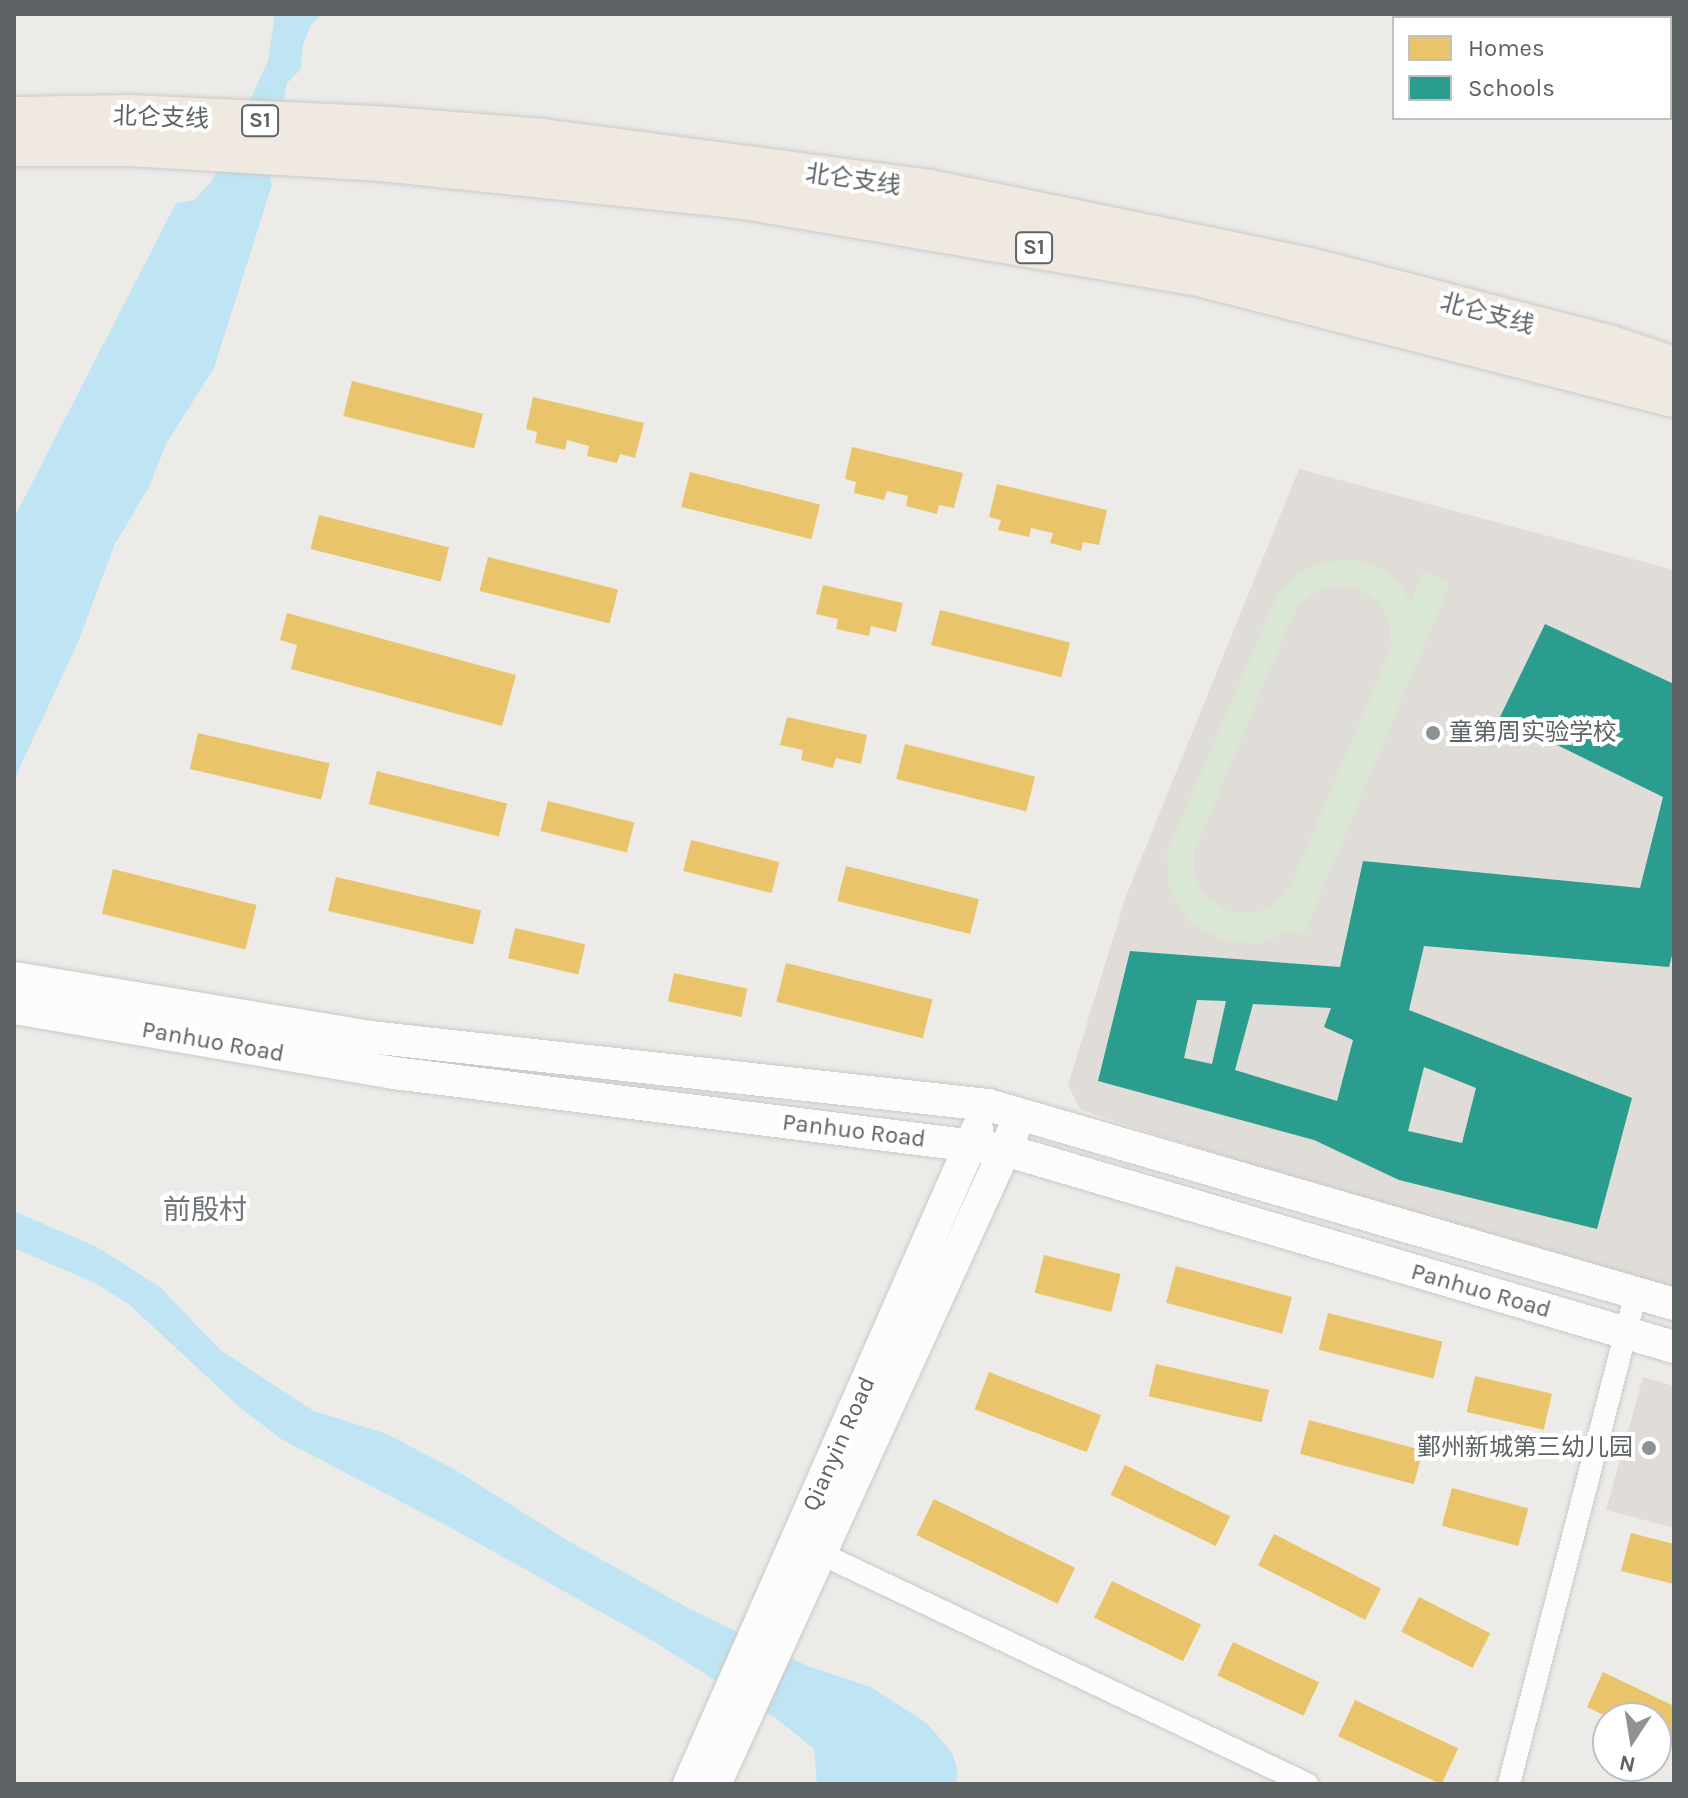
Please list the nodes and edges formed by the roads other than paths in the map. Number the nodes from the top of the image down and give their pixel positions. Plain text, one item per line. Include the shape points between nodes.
1 (14, 117) edge
2 (130, 131) junction
3 (386, 144) junction
4 (14, 146) edge
5 (1674, 367) edge
6 (1674, 397) edge
7 (15, 989) edge
8 (988, 1105) junction
9 (1022, 1113) junction
10 (970, 1146) junction
11 (1005, 1150) junction
12 (1636, 1293) junction
13 (1674, 1304) edge
14 (1625, 1333) junction
15 (1674, 1347) edge
16 (808, 1548) junction
17 (689, 1784) edge
18 (715, 1784) edge
19 (1307, 1784) edge
20 (1509, 1784) edge

1 - 2 highway, 北仑支线 / S1
2 - 3 highway, 北仑支线 / S1
2 - 4 highway, 北仑支线 / S1
3 - 5 highway, 北仑支线 / S1 via 543,139 930,190 1310,268
3 - 6 highway, 北仑支线 / S1 via 1203,277
7 - 8 street, Panhuo Road via 370,1037
7 - 10 street, Panhuo Road via 394,1073
8 - 9 street, Panhuo Road
8 - 10 street, Qianyin Road
9 - 11 street, Qianyin Road
9 - 12 street, Panhuo Road
10 - 11 street, Panhuo Road
10 - 16 street, Qianyin Road
11 - 14 street, Panhuo Road
11 - 16 street, Qianyin Road
12 - 13 street, Panhuo Road
12 - 14 street
14 - 15 street, Panhuo Road
14 - 20 street
16 - 17 street, Qianyin Road
16 - 18 street, Qianyin Road
16 - 19 street

